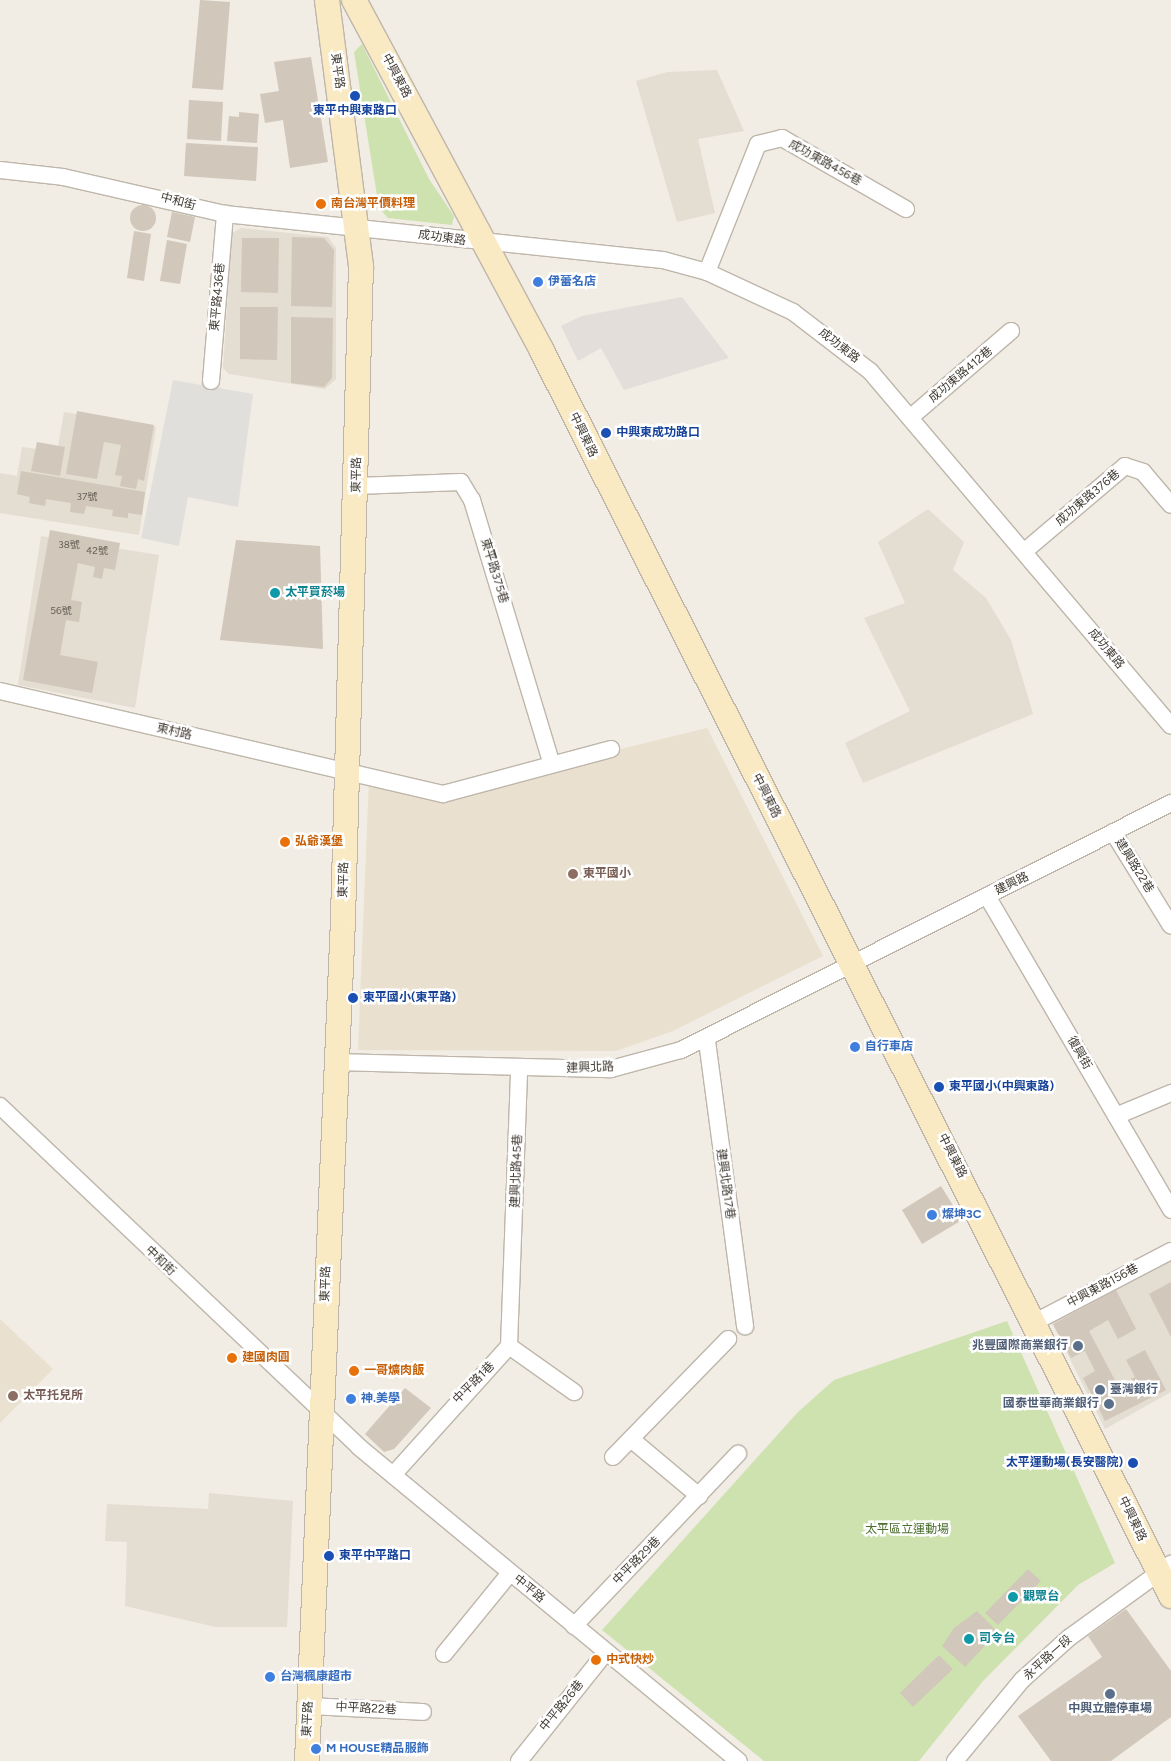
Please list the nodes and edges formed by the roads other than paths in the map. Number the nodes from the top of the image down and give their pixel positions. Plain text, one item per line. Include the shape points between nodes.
1 (327, 0) edge
2 (354, 0) edge
3 (0, 170) edge
4 (906, 209) dead end
5 (225, 214) junction
6 (357, 226) junction
7 (485, 243) junction
8 (707, 272) junction
9 (1011, 331) dead end
10 (211, 381) dead end
11 (911, 417) junction
12 (357, 486) junction
13 (1171, 505) edge
14 (1026, 550) junction
15 (0, 691) edge
16 (1171, 726) edge
17 (611, 749) dead end
18 (550, 762) junction
19 (347, 774) junction
20 (1171, 803) edge
21 (1114, 832) junction
22 (988, 896) junction
23 (1171, 926) edge
24 (852, 962) junction
25 (707, 1041) junction
26 (335, 1062) junction
27 (519, 1068) junction
28 (1171, 1093) edge
29 (0, 1106) edge
30 (1116, 1116) junction
31 (1171, 1210) edge
32 (1171, 1251) edge
33 (1035, 1322) junction
34 (745, 1326) dead end
35 (728, 1339) dead end
36 (509, 1346) junction
37 (574, 1392) dead end
38 (322, 1414) junction
39 (631, 1439) junction
40 (738, 1454) dead end
41 (613, 1457) dead end
42 (393, 1475) junction
43 (699, 1496) junction
44 (1165, 1568) edge
45 (510, 1573) junction
46 (1171, 1596) edge
47 (574, 1626) junction
48 (606, 1652) junction
49 (444, 1654) dead end
50 (309, 1706) junction
51 (423, 1712) dead end
52 (306, 1761) edge
53 (519, 1761) edge
54 (739, 1761) edge
55 (955, 1761) edge

1 - 6 main road, 東平路
2 - 7 main road, 中興東路
3 - 5 street, 中和街 via 63,177
4 - 8 street, 成功東路456巷 via 782,138 758,144
5 - 6 street, 中和街
5 - 10 street, 東平路436巷
6 - 7 street, 成功東路
6 - 12 main road, 東平路 via 361,266
7 - 8 street, 成功東路 via 619,252
7 - 24 main road, 中興東路
8 - 11 street, 成功東路 via 806,320 870,371
9 - 11 street, 成功東路412巷
11 - 14 street, 成功東路
12 - 18 street, 東平路375巷 via 461,482 472,500
12 - 19 main road, 東平路
13 - 14 street, 成功東路376巷 via 1143,472 1125,466
14 - 16 street, 成功東路
15 - 19 street, 東村路
17 - 18 street via 564,763
18 - 19 street via 443,794
19 - 26 main road, 東平路
20 - 21 street, 建興路
21 - 22 street, 建興路
21 - 23 street, 建興路22巷
22 - 24 street, 建興路
22 - 30 street, 復興街
24 - 25 street, 建興北路
24 - 33 main road, 中興東路
25 - 27 street, 建興北路 via 611,1068
25 - 34 street, 建興北路17巷
26 - 27 street, 建興北路
26 - 38 main road, 東平路
27 - 36 street, 建興北路45巷
28 - 30 street
29 - 38 street, 中和街
30 - 31 street, 復興街
32 - 33 street, 中興東路156巷
33 - 44 main road, 中興東路
35 - 39 street
36 - 37 street
36 - 42 street, 中平路1巷
38 - 42 street, 中平路
38 - 50 main road, 東平路
39 - 41 street
39 - 43 street
40 - 43 street, 中平路29巷
42 - 45 street, 中平路
43 - 47 street, 中平路29巷
44 - 46 main road, 中興東路
44 - 55 street, 永平路一段 via 1094,1618 1022,1680
45 - 47 street, 中平路
45 - 49 street
47 - 48 street, 中平路
48 - 53 street, 中平路26巷
48 - 54 street, 中平路
50 - 51 street, 中平路22巷
50 - 52 main road, 東平路

